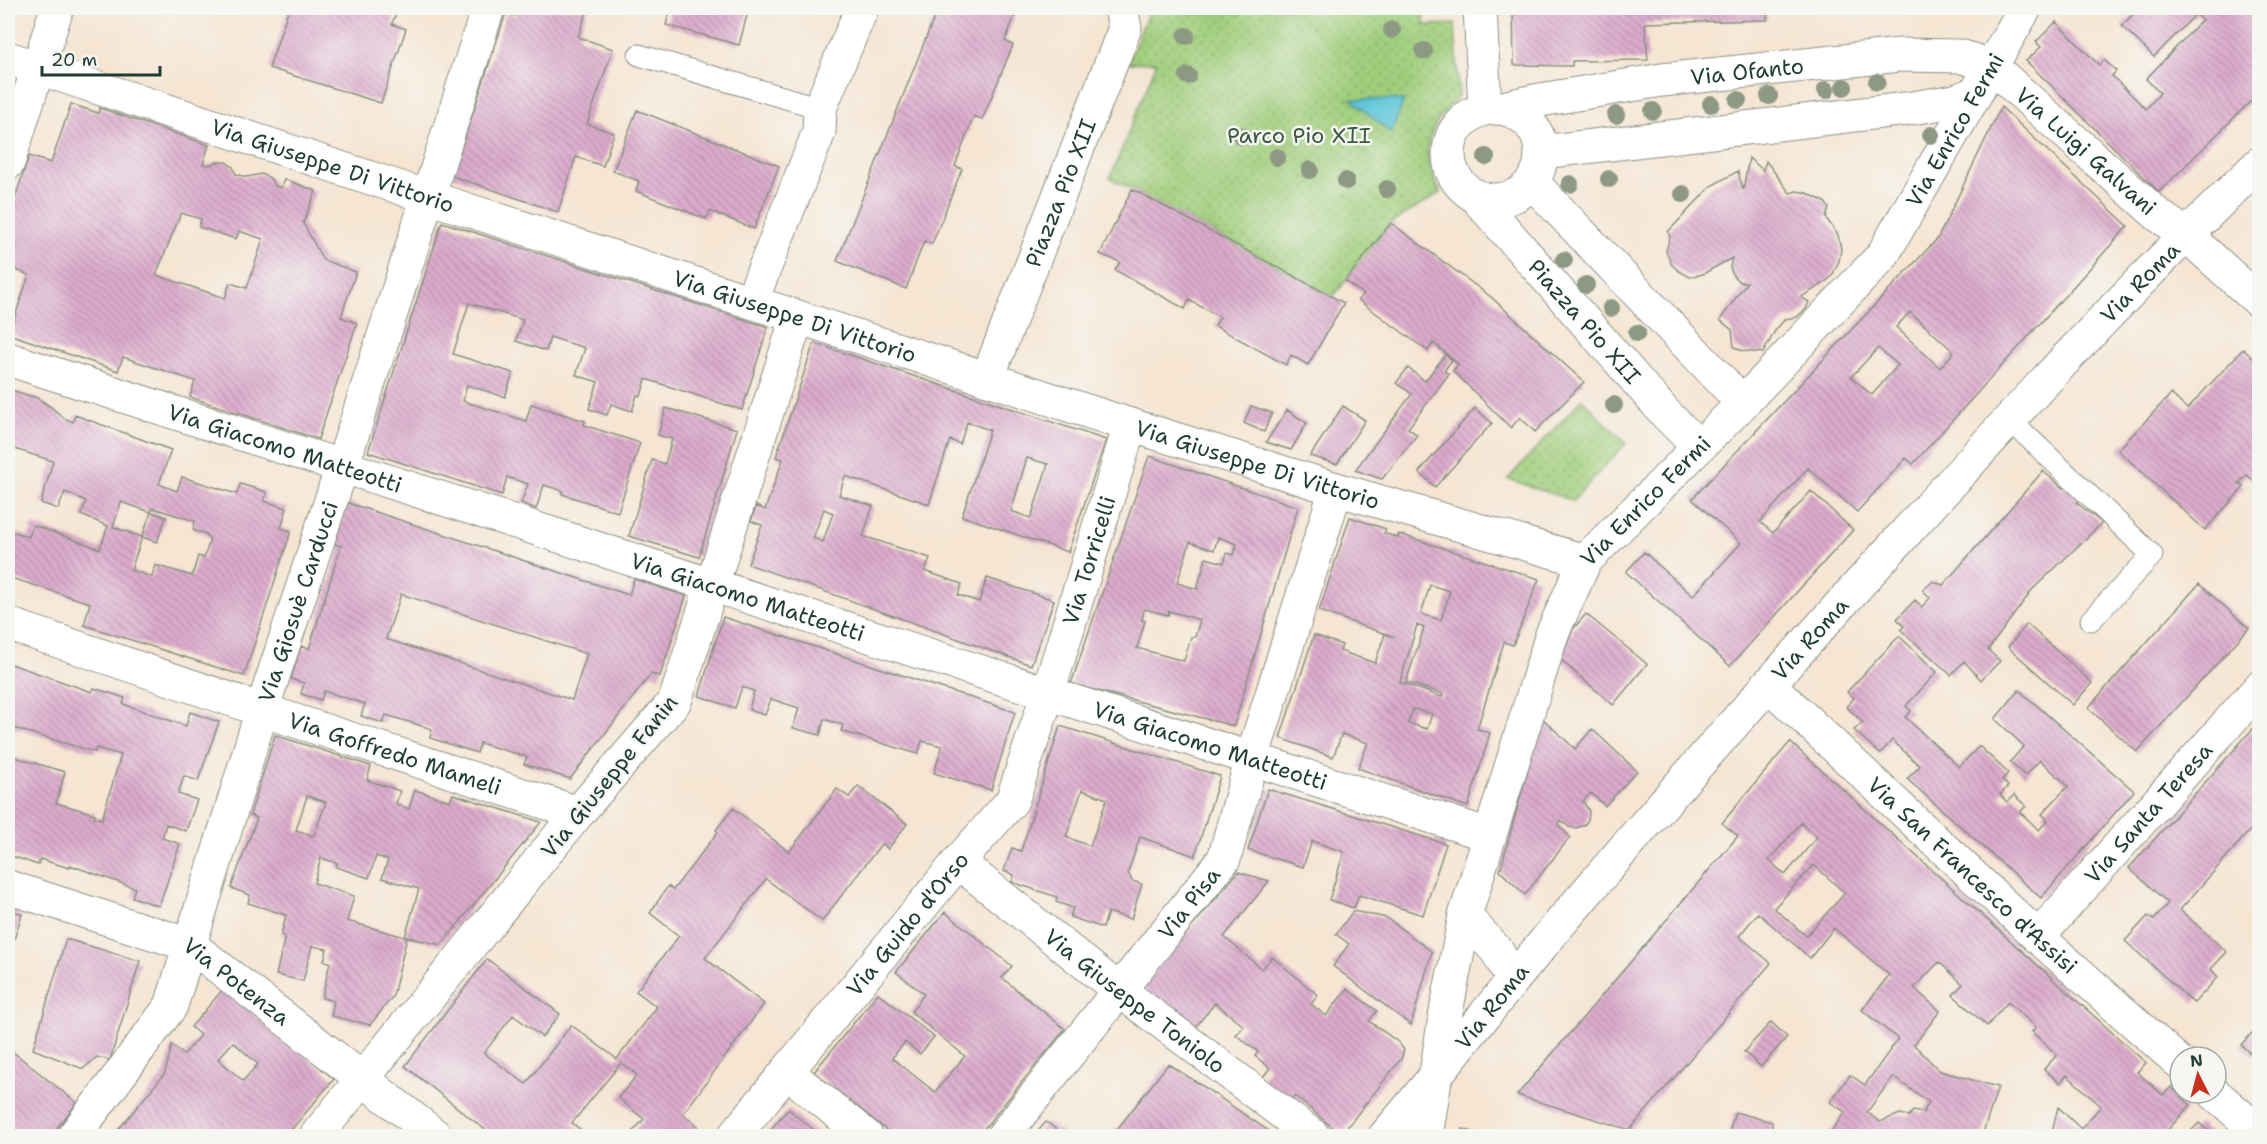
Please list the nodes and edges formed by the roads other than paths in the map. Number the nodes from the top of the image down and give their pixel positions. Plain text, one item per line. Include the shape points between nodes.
1 (57, 8) edge
2 (488, 8) edge
3 (862, 8) edge
4 (1122, 8) edge
5 (1480, 8) edge
6 (2025, 8) edge
7 (639, 55) dead end
8 (8, 58) edge
9 (38, 69) junction
10 (1984, 80) junction
11 (820, 108) junction
12 (1493, 108) junction
13 (8, 163) edge
14 (2259, 163) edge
15 (1537, 167) junction
16 (1474, 195) junction
17 (428, 198) junction
18 (2185, 234) junction
19 (751, 302) junction
20 (2259, 302) edge
21 (797, 318) junction
22 (8, 359) edge
23 (987, 379) junction
24 (1743, 403) junction
25 (2009, 419) junction
26 (1130, 425) junction
27 (1698, 446) junction
28 (342, 467) junction
29 (1336, 489) junction
30 (1585, 561) junction
31 (712, 586) junction
32 (2091, 620) dead end
33 (8, 624) edge
34 (1768, 684) junction
35 (2259, 687) edge
36 (1048, 693) junction
37 (262, 710) junction
38 (1252, 758) junction
39 (578, 813) junction
40 (1489, 835) junction
41 (958, 862) junction
42 (8, 887) edge
43 (1465, 916) junction
44 (2038, 936) junction
45 (190, 945) junction
46 (1513, 980) junction
47 (1119, 990) junction
48 (2168, 1052) edge
49 (787, 1072) junction
50 (1434, 1079) junction
51 (362, 1080) junction
52 (2228, 1105) edge
53 (2259, 1133) edge
54 (74, 1137) edge
55 (316, 1137) edge
56 (436, 1137) edge
57 (734, 1137) edge
58 (866, 1137) edge
59 (1003, 1137) edge
60 (1313, 1137) edge
61 (1384, 1137) edge
62 (1426, 1137) edge

1 - 9 street
2 - 17 street, Via Giosuè Carducci
3 - 11 street
4 - 23 street, Piazza Pio XII via 1125,28
5 - 12 street
6 - 10 street, Via Enrico Fermi
7 - 11 lane
8 - 9 street, Via Giuseppe Di Vittorio
9 - 13 street
9 - 17 street, Via Giuseppe Di Vittorio
10 - 12 street, Via Ofanto via 1960,56 1900,55 1662,80
10 - 15 street via 1955,101
10 - 18 street, Via Luigi Galvani
10 - 24 street, Via Enrico Fermi via 1882,256
11 - 19 street via 819,132
12 - 15 street via 1517,113 1529,122 1538,136
12 - 16 street via 1472,113 1460,122 1448,148 1454,176
14 - 18 street, Via Roma
15 - 16 street via 1523,191 1512,197 1499,200
15 - 24 street
16 - 27 street, Piazza Pio XII
17 - 19 street, Via Giuseppe Di Vittorio
17 - 28 street, Via Giosuè Carducci
18 - 20 street, Via Luigi Galvani
18 - 25 street, Via Roma
19 - 21 street, Via Giuseppe Di Vittorio
21 - 23 street, Via Giuseppe Di Vittorio
21 - 31 street, Via Giuseppe Fanin
22 - 28 street, Via Giacomo Matteotti
23 - 26 street, Via Giuseppe Di Vittorio
24 - 27 street, Via Enrico Fermi
25 - 32 lane via 2152,555
25 - 34 street, Via Roma
26 - 29 street, Via Giuseppe Di Vittorio
26 - 36 street, Via Torricelli
27 - 30 street, Via Enrico Fermi
28 - 31 street, Via Giacomo Matteotti
28 - 37 street, Via Giosuè Carducci
29 - 30 street, Via Giuseppe Di Vittorio
29 - 38 street, Via Pisa
30 - 40 street, Via Enrico Fermi via 1551,634
31 - 36 street, Via Giacomo Matteotti
31 - 39 street, Via Giuseppe Fanin via 675,701
33 - 37 street, Via Goffredo Mameli
34 - 44 street, Via San Francesco d'Assisi
34 - 46 street, Via Roma
35 - 44 street, Via Santa Teresa
36 - 38 street, Via Giacomo Matteotti
36 - 41 street, Via Guido d'Orso via 1012,801
37 - 39 street, Via Goffredo Mameli
37 - 45 street, Via Giosuè Carducci
38 - 40 street, Via Giacomo Matteotti
38 - 47 street, Via Pisa via 1224,859
39 - 51 street, Via Giuseppe Fanin
40 - 43 street, Via Enrico Fermi
41 - 47 street, Via Giuseppe Toniolo
41 - 49 street, Via Guido d'Orso
42 - 45 street, Via Potenza
43 - 46 street via 1497,951
43 - 50 street, Via Enrico Fermi
44 - 48 street, Via San Francesco d'Assisi
45 - 51 street, Via Potenza
45 - 54 street, Via Giosuè Carducci via 171,1006
46 - 50 street, Via Roma
47 - 59 street, Via Pisa
47 - 60 street, Via Giuseppe Toniolo
49 - 57 street, Via Guido d'Orso
49 - 58 street
50 - 61 street, Via Roma
50 - 62 street, Via Enrico Fermi
51 - 55 street, Via Giuseppe Fanin
51 - 56 street, Via Potenza
52 - 53 street

